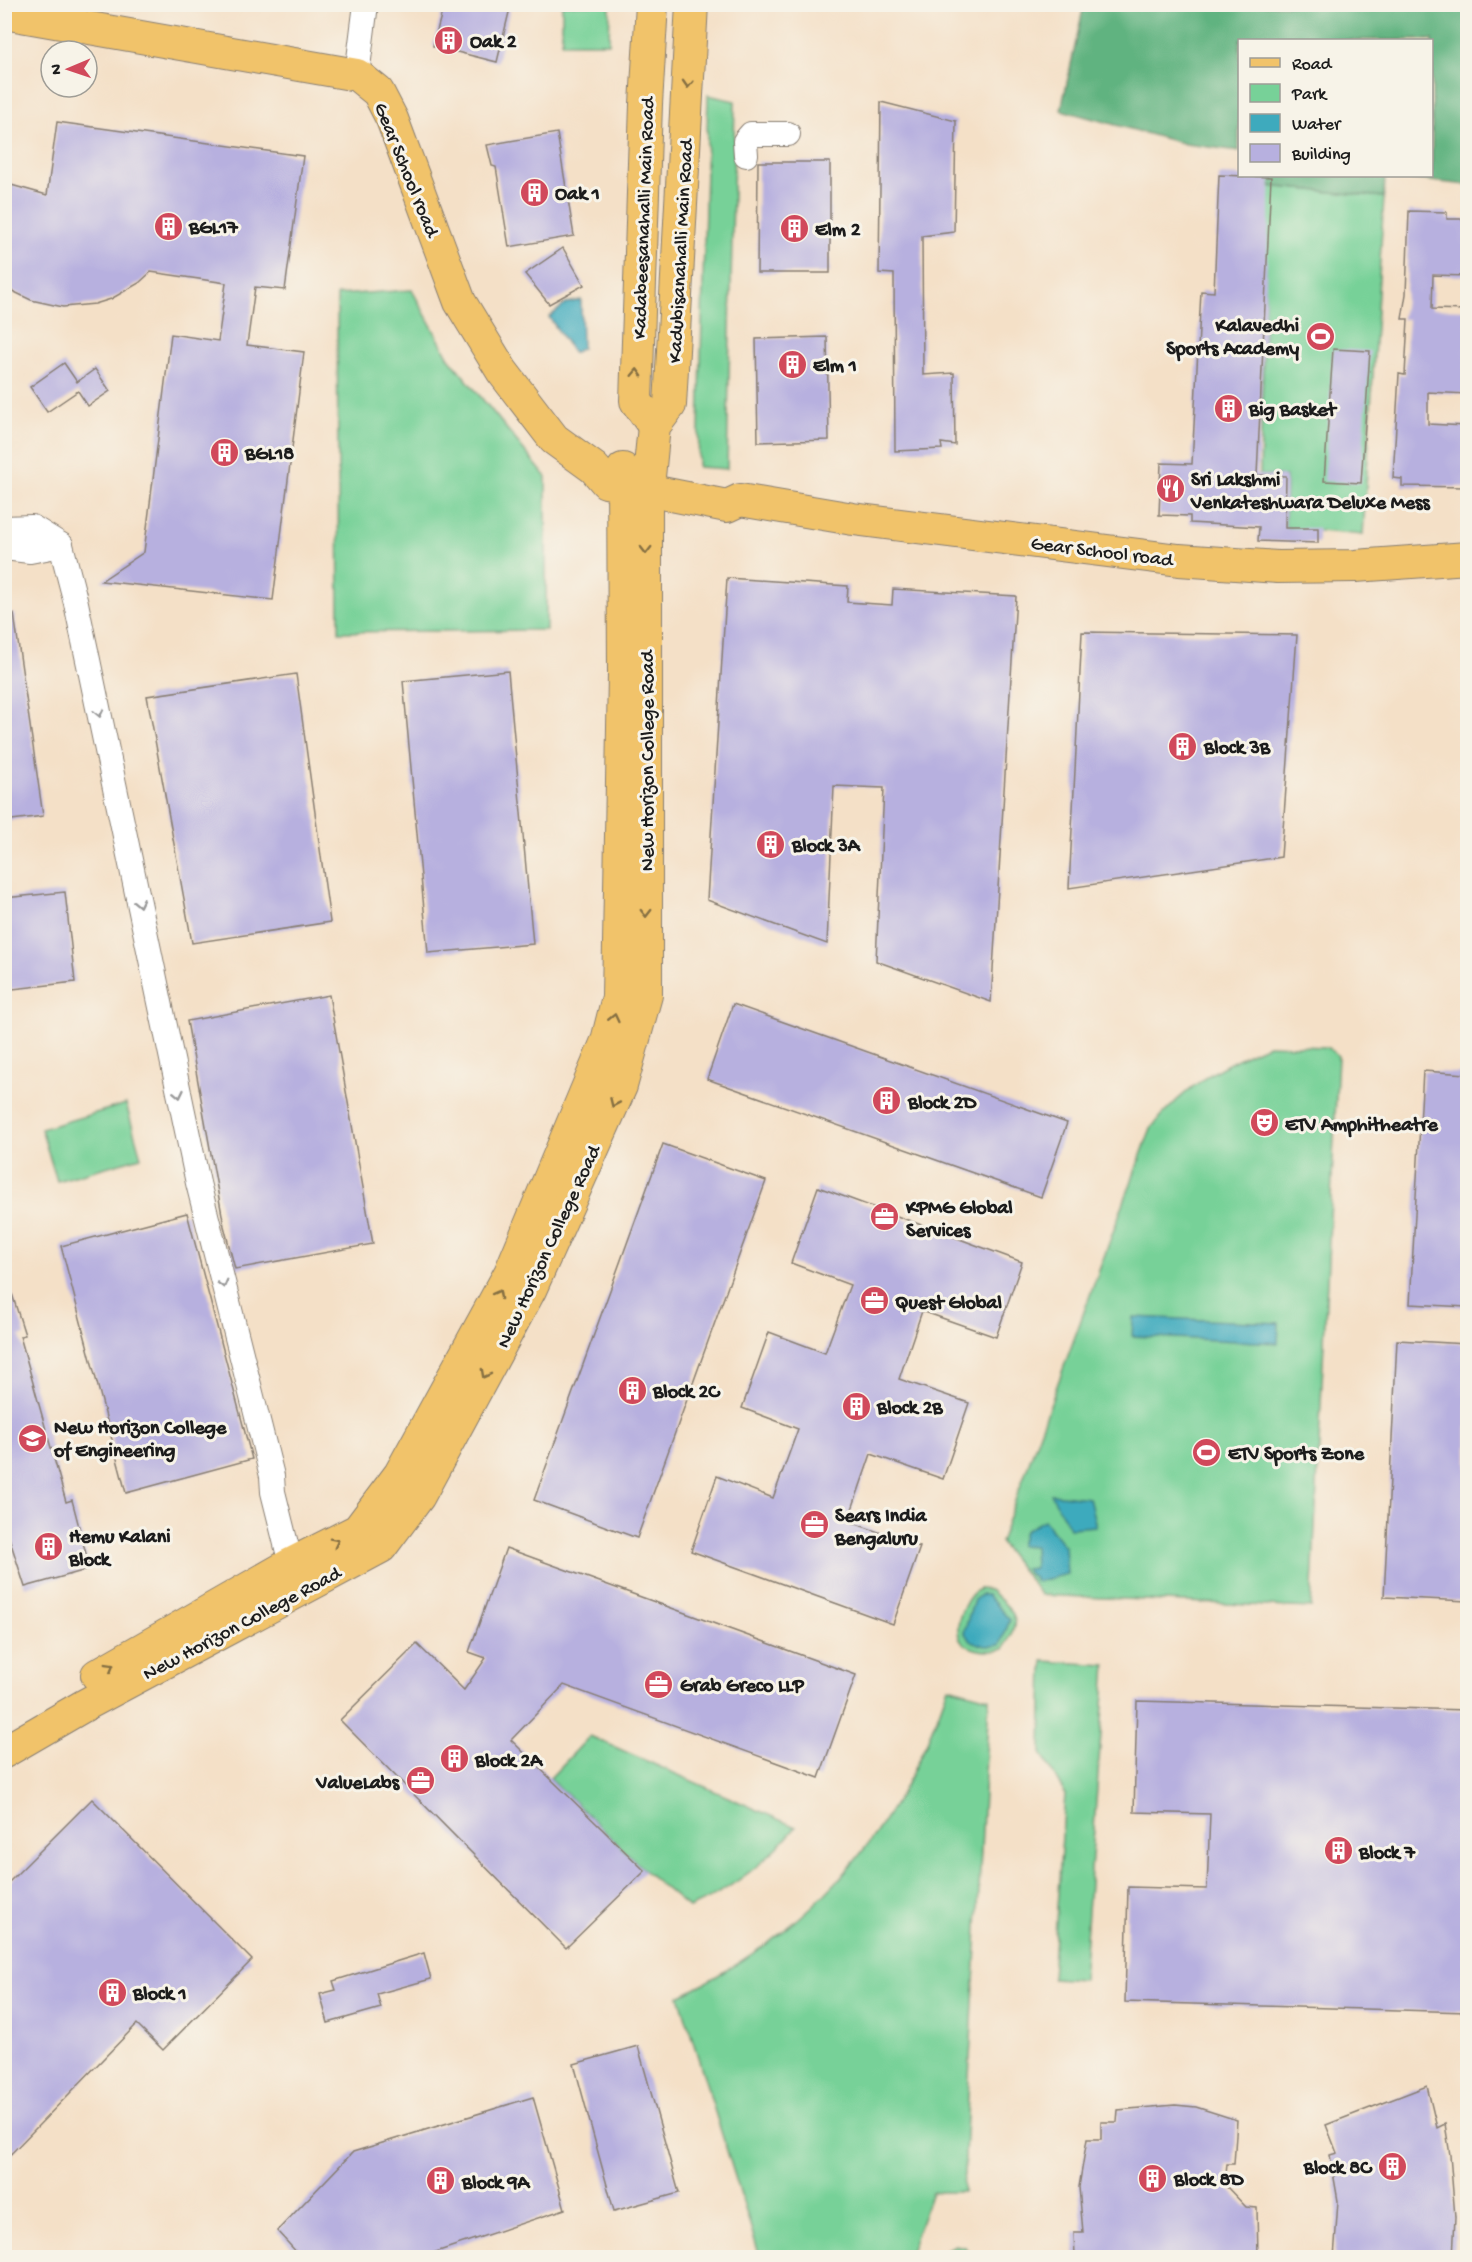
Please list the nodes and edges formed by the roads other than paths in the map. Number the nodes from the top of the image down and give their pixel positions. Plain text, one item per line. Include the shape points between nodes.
1 (366, 4) edge
2 (652, 4) edge
3 (692, 4) edge
4 (4, 13) edge
5 (54, 13) edge
6 (650, 44) junction
7 (690, 44) junction
8 (357, 75) junction
9 (789, 134) dead end
10 (746, 155) dead end
11 (654, 426) junction
12 (627, 478) junction
13 (4, 528) edge
14 (61, 545) junction
15 (4, 548) edge
16 (1467, 558) edge
17 (291, 1564) junction
18 (4, 1727) edge
19 (4, 1752) edge

1 - 8 street
2 - 6 main road, Kadabeesanahalli Main Road
3 - 7 main road, Kadubisanahalli Main Road
4 - 5 main road
5 - 8 main road
6 - 7 main road
11 -> 6 main road, Kadabeesanahalli Main Road via 636,401
7 -> 11 main road, Kadubisanahalli Main Road via 670,405
8 - 12 main road, Gear School road via 378,92 392,119 466,312 502,371 554,439
9 - 10 street via 751,134 745,141
11 - 12 main road, Kadubisanahalli Main Road
12 - 16 main road, Gear School road via 727,506 740,500 853,519 1179,560 1278,567
17 -> 12 main road, New Horizon College Road via 358,1530 400,1474 510,1273 611,1030 618,997
12 -> 19 main road, New Horizon College Road via 646,995 621,1086 530,1290 419,1496 381,1547
13 - 14 street via 32,527
14 - 15 street via 30,551
14 -> 17 street via 198,1183
18 -> 17 main road, New Horizon College Road

